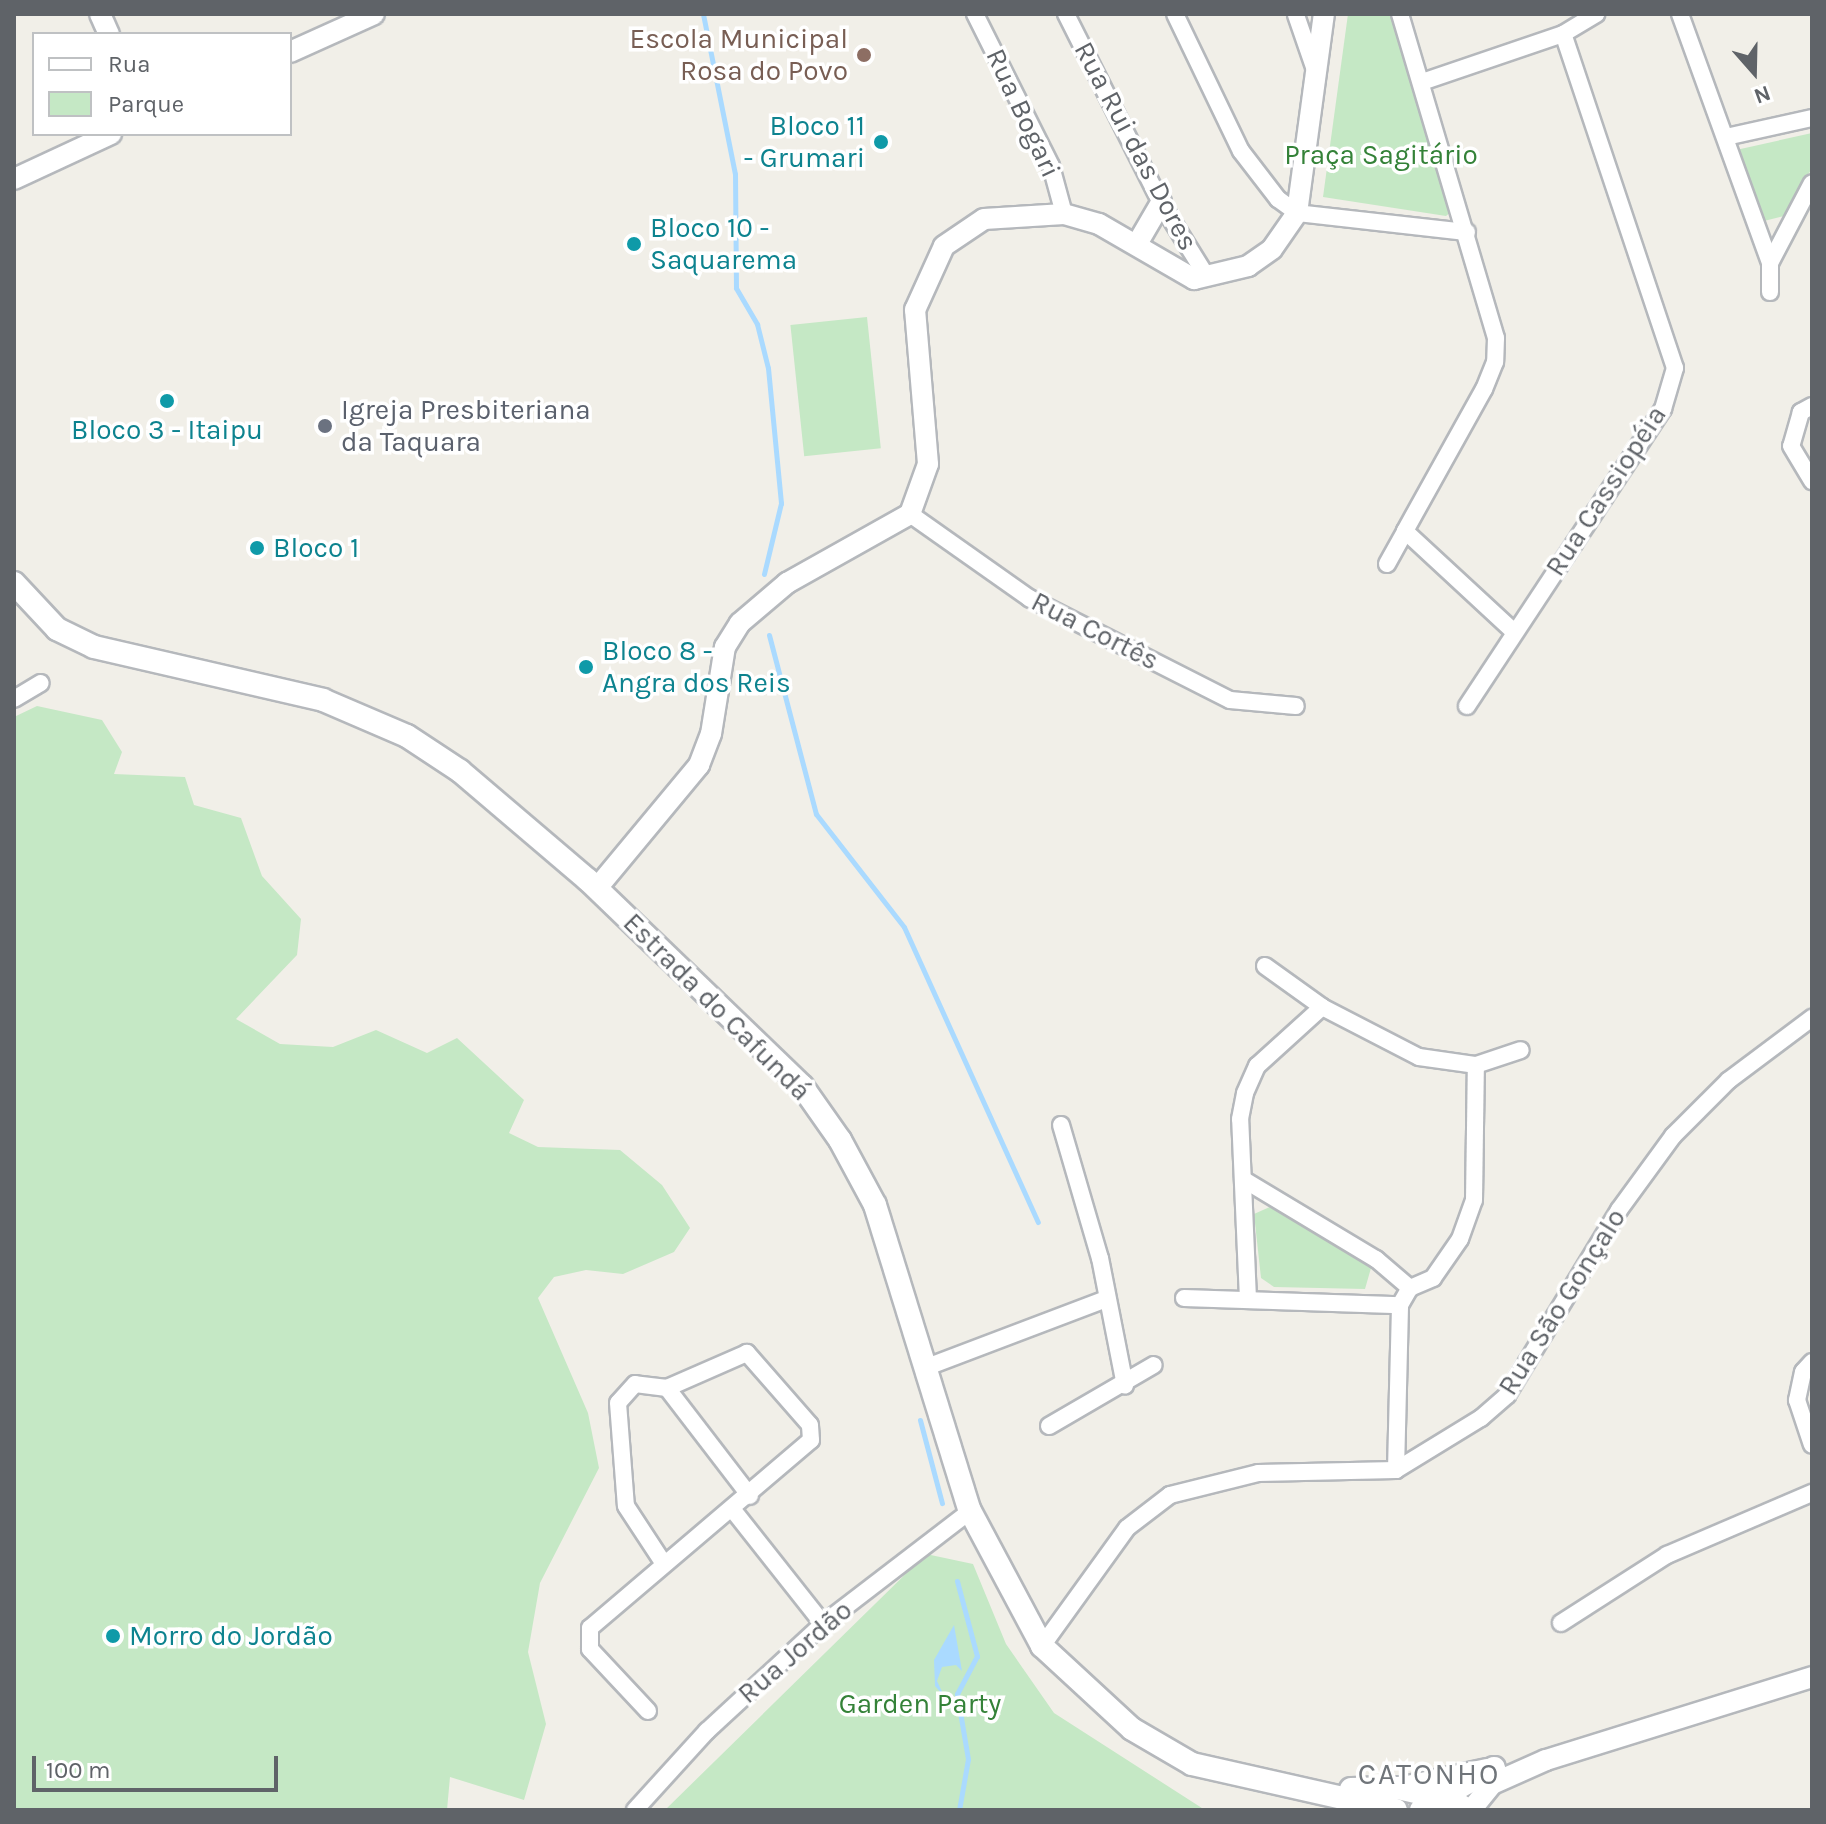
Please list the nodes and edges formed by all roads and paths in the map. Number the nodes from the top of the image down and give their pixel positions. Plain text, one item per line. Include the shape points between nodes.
1 (374, 14) edge
2 (975, 14) edge
3 (1066, 14) edge
4 (1175, 14) edge
5 (1400, 14) edge
6 (1596, 14) edge
7 (1680, 14) edge
8 (1295, 15) edge
9 (1322, 22) edge
10 (1563, 34) junction
11 (292, 51) edge
12 (1315, 70) junction
13 (1422, 82) junction
14 (1812, 118) edge
15 (107, 136) edge
16 (1726, 137) junction
17 (14, 179) edge
18 (1812, 183) edge
19 (1161, 203) junction
20 (1297, 213) junction
21 (1064, 214) junction
22 (1467, 232) junction
23 (1137, 244) junction
24 (1770, 263) junction
25 (1207, 277) junction
26 (1770, 292) dead end
27 (1812, 406) edge
28 (1812, 481) edge
29 (910, 514) junction
30 (1405, 531) junction
31 (1387, 564) dead end
32 (14, 583) edge
33 (1514, 632) junction
34 (41, 683) dead end
35 (14, 699) edge
36 (1296, 706) dead end
37 (1467, 706) dead end
38 (597, 888) junction
39 (1265, 966) dead end
40 (1322, 1007) junction
41 (1812, 1018) edge
42 (1521, 1050) dead end
43 (1476, 1065) junction
44 (1061, 1125) dead end
45 (1246, 1181) junction
46 (1410, 1288) junction
47 (1184, 1298) dead end
48 (1106, 1299) junction
49 (1248, 1299) junction
50 (1400, 1305) junction
51 (1812, 1362) edge
52 (1154, 1365) dead end
53 (927, 1367) junction
54 (1125, 1386) junction
55 (667, 1388) junction
56 (1049, 1426) dead end
57 (1812, 1445) edge
58 (1396, 1470) junction
59 (1812, 1493) edge
60 (750, 1496) junction
61 (733, 1510) junction
62 (970, 1511) junction
63 (664, 1564) junction
64 (1561, 1623) dead end
65 (823, 1624) junction
66 (1042, 1646) junction
67 (1812, 1677) edge
68 (648, 1711) dead end
69 (1546, 1760) junction
70 (1494, 1768) junction
71 (1397, 1799) edge
72 (1433, 1800) edge
73 (635, 1810) edge
74 (1469, 1810) edge

1 - 11 street
2 - 21 street, Rua Bogari via 1051,166
3 - 19 street, Rua Rui das Dores
4 - 20 street via 1241,151 1258,178
5 - 13 street
6 - 10 street
7 - 16 street
8 - 9 street
8 - 12 street
9 - 12 street
10 - 13 street
10 - 33 street, Rua Cassiopéia via 1675,368 1663,409
12 - 20 street
13 - 22 street
14 - 16 street
15 - 17 street
16 - 24 street
18 - 24 street
19 - 23 street
19 - 25 street, Rua Rui das Dores
20 - 22 street
20 - 25 street via 1272,249 1248,266
21 - 23 street
21 - 29 street via 984,219 958,233 927,274 915,310 915,348 928,464
22 - 30 street via 1496,338 1495,362
23 - 25 street via 1194,279
24 - 26 street
27 - 28 street via 1801,412 1791,446
29 - 36 street, Rua Cortês via 1029,598 1230,700
29 - 38 street via 787,583 740,623 725,647 711,734 699,765
30 - 31 street
30 - 33 street
32 - 38 main road, Estrada do Cafundá via 57,629 94,647 323,700 407,736 460,771
33 - 37 street, Rua Cassiopéia
34 - 35 street
38 - 53 main road, Estrada do Cafundá via 802,1086 840,1140 875,1205
39 - 40 street
40 - 43 street via 1419,1057
40 - 45 street via 1257,1066 1245,1093 1240,1119
41 - 58 street, Rua São Gonçalo via 1729,1080 1673,1136 1619,1210 1507,1395 1439,1449
42 - 43 street
43 - 46 street via 1474,1200 1460,1239 1433,1278
44 - 48 street via 1100,1258
45 - 46 street via 1376,1259
45 - 49 street
46 - 50 street
47 - 49 street
48 - 53 street
48 - 54 street
49 - 50 street
50 - 58 street
51 - 57 street via 1803,1372 1797,1400
52 - 54 street
53 - 62 main road, Estrada do Cafundá
54 - 56 street
55 - 60 street
55 - 60 street via 747,1353 810,1425 806,1450
55 - 63 street via 635,1384 618,1403 617,1416 626,1506
58 - 66 street, Rua São Gonçalo via 1258,1473 1170,1495 1127,1528
59 - 64 street via 1667,1555
60 - 61 street
61 - 63 street
61 - 65 street
62 - 65 street, Rua Jordão
62 - 66 main road, Estrada do Cafundá
63 - 68 street via 587,1637 590,1649
65 - 73 street, Rua Jordão via 689,1749
66 - 71 main road, Estrada do Cafundá via 1132,1729 1192,1764 1302,1791
67 - 69 street, Estrada do Cafundá
69 - 70 street, Estrada do Cafundá
69 - 74 street, Estrada do Cafundá via 1492,1784
70 - 71 street, Estrada do Cafundá
70 - 72 main road
71 - 72 main road
72 - 74 main road

